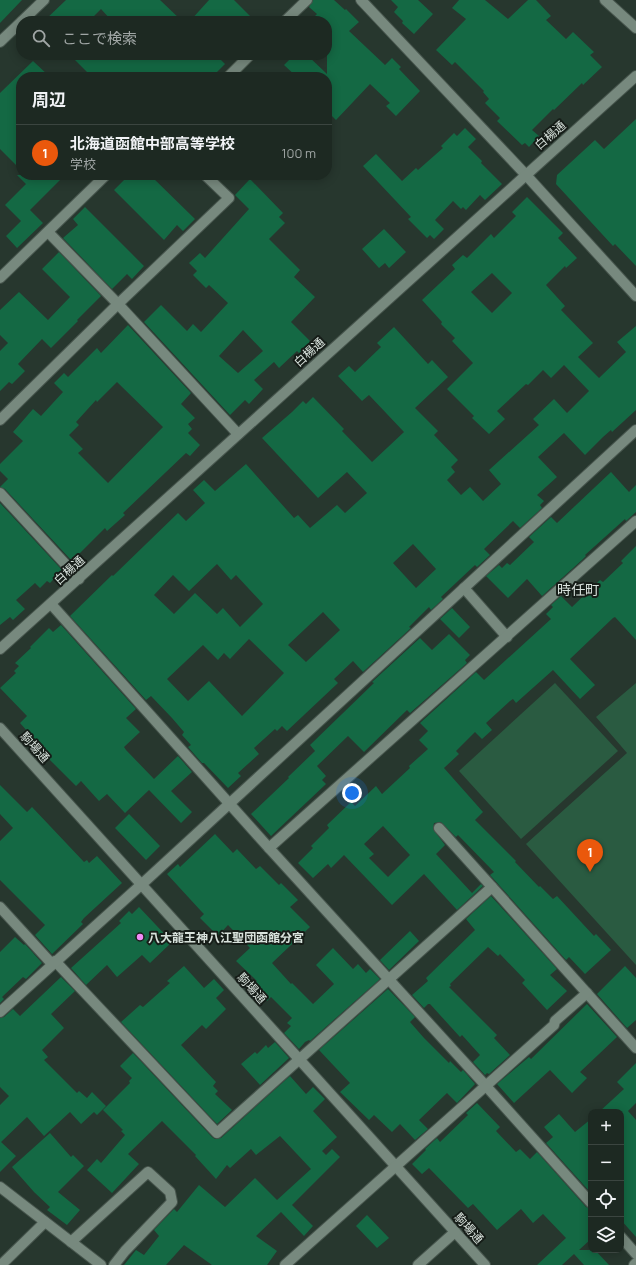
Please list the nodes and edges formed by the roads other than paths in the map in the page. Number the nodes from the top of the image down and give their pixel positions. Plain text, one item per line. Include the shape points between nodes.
1 (44, 0) edge
2 (307, 0) edge
3 (361, 0) edge
4 (605, 0) edge
5 (28, 16) edge
6 (290, 16) edge
7 (16, 27) edge
8 (636, 28) edge
9 (0, 42) edge
10 (245, 60) edge
11 (233, 72) edge
12 (636, 76) edge
13 (526, 175) junction
14 (101, 180) edge
15 (210, 180) edge
16 (48, 232) junction
17 (0, 278) edge
18 (636, 296) edge
19 (118, 304) junction
20 (0, 420) edge
21 (636, 430) edge
22 (238, 434) junction
23 (0, 493) edge
24 (636, 521) edge
25 (79, 579) junction
26 (464, 588) junction
27 (51, 604) junction
28 (507, 637) junction
29 (0, 649) edge
30 (0, 728) edge
31 (230, 803) junction
32 (439, 828) dead end
33 (269, 848) junction
34 (142, 884) junction
35 (492, 887) junction
36 (0, 907) edge
37 (54, 962) junction
38 (388, 979) junction
39 (587, 993) junction
40 (0, 1012) edge
41 (636, 1048) edge
42 (298, 1059) junction
43 (486, 1086) junction
44 (396, 1166) junction
45 (0, 1187) edge
46 (588, 1200) edge
47 (45, 1222) junction
48 (455, 1232) junction
49 (624, 1240) edge
50 (71, 1242) junction
51 (636, 1254) edge
52 (636, 1263) edge
53 (1, 1265) edge
54 (101, 1265) edge
55 (114, 1265) edge
56 (285, 1265) edge
57 (418, 1265) edge
58 (485, 1265) edge
59 (634, 1265) edge

1 - 5 street
2 - 6 street
3 - 13 street
4 - 8 street
7 - 9 street
10 - 11 street
12 - 13 street, 白楊通
13 - 18 street
13 - 22 street, 白楊通
14 - 16 street
15 - 19 street via 229,198
16 - 17 street
16 - 19 street
19 - 20 street
19 - 22 street
21 - 26 street
22 - 25 street, 白楊通
23 - 25 street
24 - 28 street
25 - 27 street, 白楊通
26 - 28 street
26 - 31 street
27 - 29 street, 白楊通
27 - 31 street
28 - 33 street
30 - 34 street, 駒場通
31 - 33 street
31 - 34 street
32 - 35 street
33 - 38 street
34 - 37 street
34 - 42 street, 駒場通
35 - 38 street
35 - 39 street
36 - 37 street
37 - 40 street
37 - 42 street via 217,1132
38 - 42 street
38 - 43 street
39 - 41 street
39 - 43 street
42 - 44 street, 駒場通
43 - 44 street
43 - 46 street
44 - 48 street, 駒場通
44 - 56 street
45 - 47 street
47 - 50 street
47 - 53 street
48 - 57 street
48 - 58 street, 駒場通
49 - 51 street
50 - 54 street
50 - 55 street via 148,1172 170,1192 172,1202
52 - 59 street

